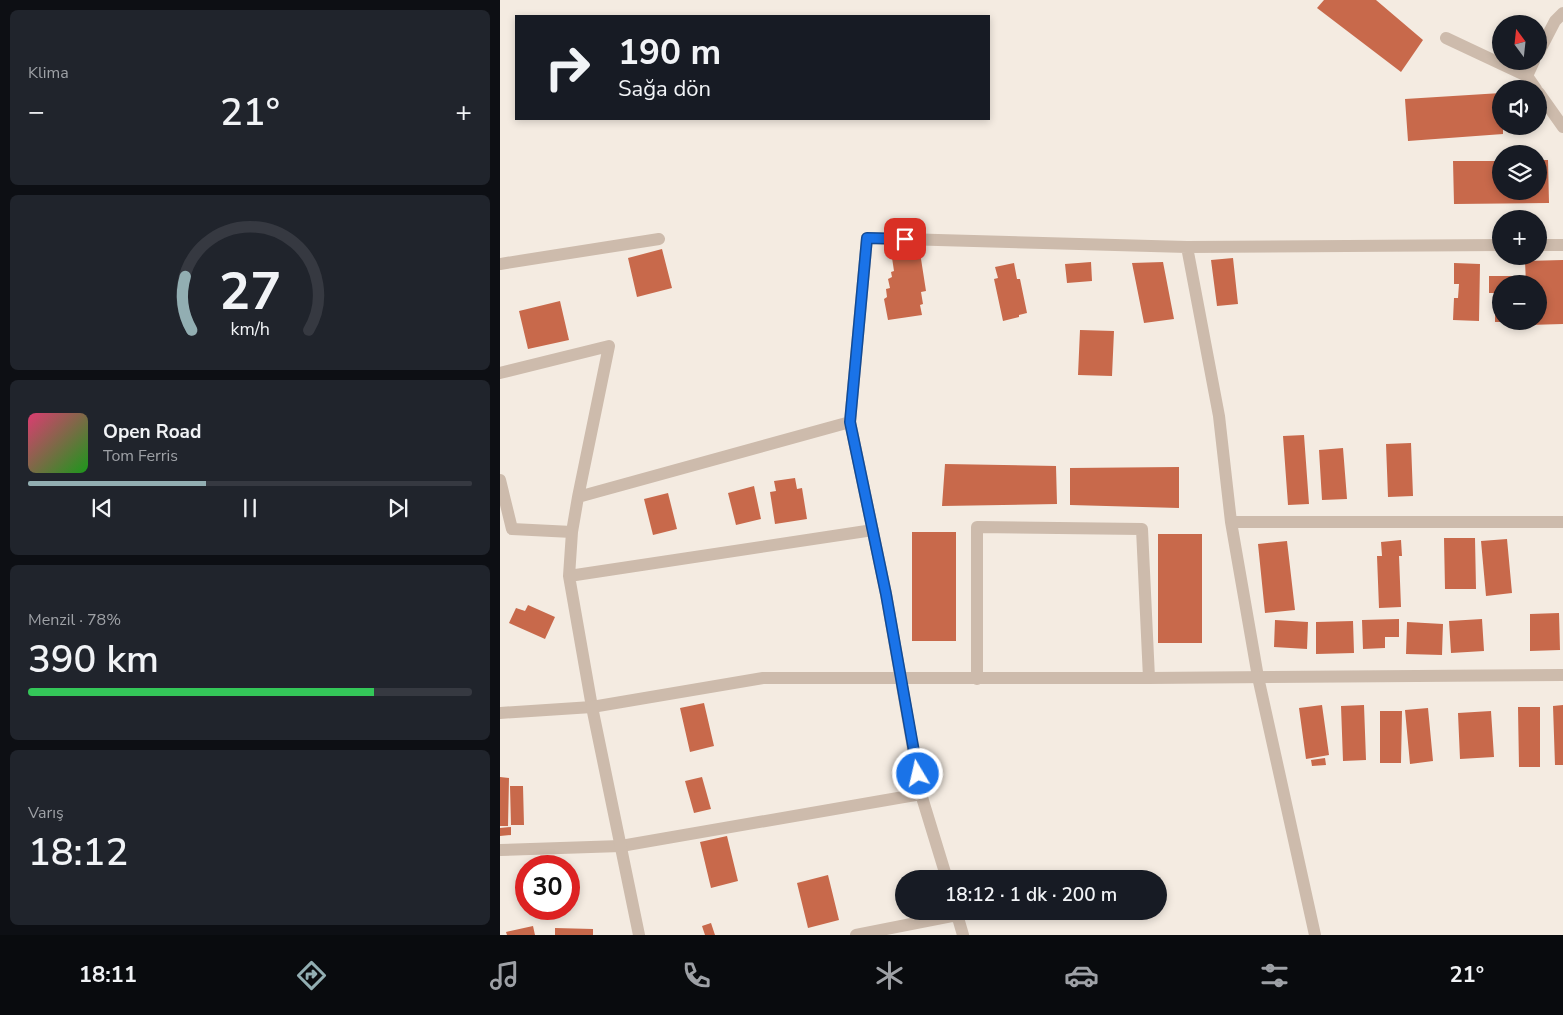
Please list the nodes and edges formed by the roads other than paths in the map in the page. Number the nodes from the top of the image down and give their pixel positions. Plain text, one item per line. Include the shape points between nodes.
1 (1563, 13) edge
2 (1548, 35) edge
3 (1446, 38) dead end
4 (1529, 70) edge
5 (1526, 76) junction
6 (1529, 80) edge
7 (1547, 105) edge
8 (1563, 128) edge
9 (658, 238) dead end
10 (1492, 245) edge
11 (1547, 245) edge
12 (1563, 245) edge
13 (1187, 247) junction
14 (500, 264) edge
15 (500, 373) edge
16 (850, 422) junction
17 (500, 480) edge
18 (578, 496) junction
19 (1231, 522) junction
20 (1563, 522) edge
21 (872, 530) junction
22 (572, 532) junction
23 (569, 576) junction
24 (1563, 675) edge
25 (1258, 677) junction
26 (1149, 678) junction
27 (902, 679) junction
28 (977, 679) junction
29 (592, 707) junction
30 (500, 713) edge
31 (921, 794) junction
32 (621, 846) junction
33 (500, 850) edge
34 (944, 870) edge
35 (925, 920) edge
36 (959, 920) edge
37 (639, 935) edge
38 (856, 935) edge
39 (963, 935) edge
40 (1316, 935) edge

1 - 2 street
3 - 5 street
4 - 5 street
5 - 6 street
7 - 8 street
9 - 14 street
10 - 13 street
11 - 12 street
13 - 16 street via 867,238
13 - 19 street via 1220,416
15 - 18 street via 609,346
16 - 18 street
16 - 21 street
17 - 22 street via 512,529
18 - 22 street
19 - 20 street
19 - 25 street
21 - 23 street
21 - 27 street
22 - 23 street
23 - 29 street
24 - 25 street
25 - 26 street
25 - 40 street
26 - 28 street
26 - 28 street via 1142,529 977,527
27 - 28 street
27 - 29 street via 763,678
27 - 31 street
29 - 30 street
29 - 32 street
31 - 32 street
31 - 34 street
32 - 33 street
32 - 37 street
35 - 38 street
36 - 39 street

